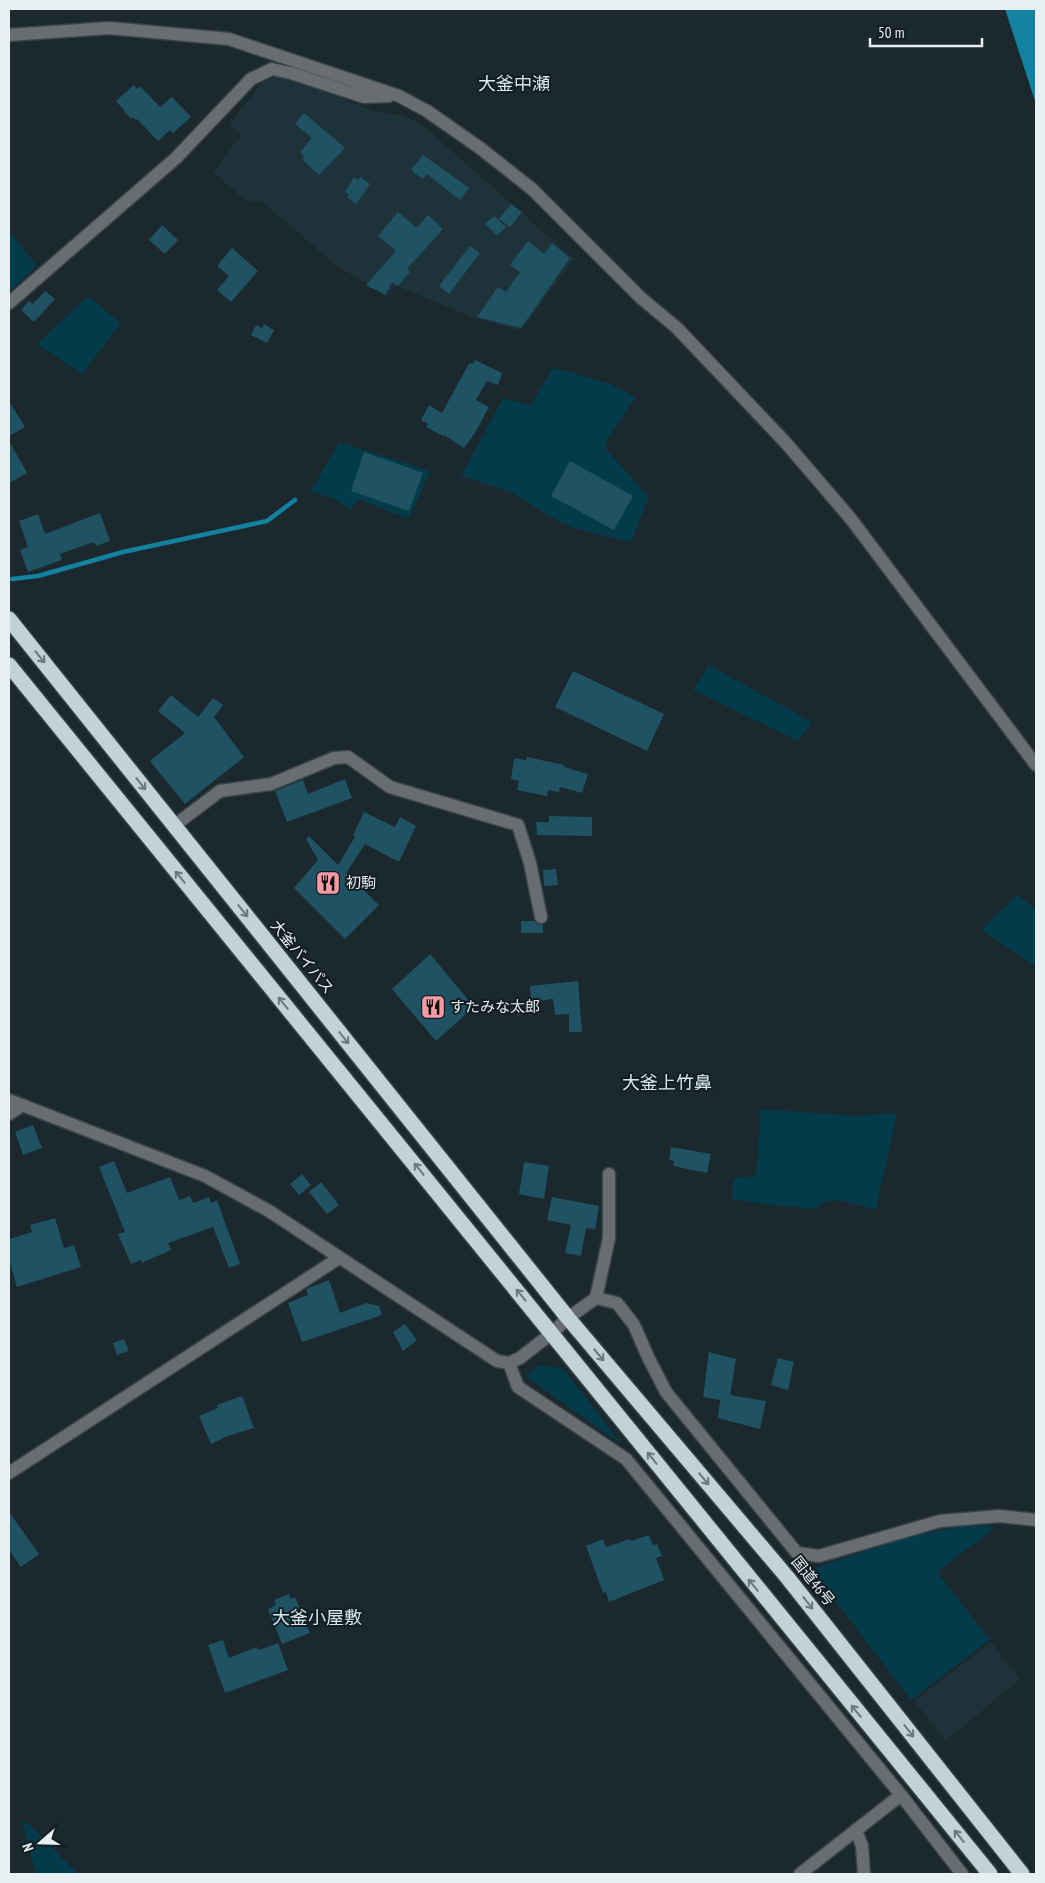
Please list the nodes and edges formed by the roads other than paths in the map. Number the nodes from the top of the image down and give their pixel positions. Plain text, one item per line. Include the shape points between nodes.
1 (9, 35) edge
2 (399, 96) junction
3 (9, 303) edge
4 (9, 619) edge
5 (9, 665) edge
6 (1036, 765) edge
7 (175, 825) junction
8 (542, 917) dead end
9 (9, 1100) edge
10 (22, 1105) junction
11 (9, 1114) edge
12 (608, 1174) dead end
13 (339, 1258) junction
14 (596, 1298) junction
15 (568, 1318) junction
16 (552, 1333) junction
17 (509, 1363) junction
18 (9, 1473) edge
19 (1036, 1520) edge
20 (901, 1795) junction
21 (856, 1830) junction
22 (800, 1874) edge
23 (864, 1874) edge
24 (962, 1874) edge
25 (990, 1874) edge
26 (1022, 1874) edge

1 - 2 street via 109,28 229,40
2 - 3 street via 364,96 272,69 252,79 176,158
2 - 6 street via 427,111 480,148 532,189 641,298 677,328 786,443 851,519
4 -> 7 highway, 大釜バイパス
16 -> 5 highway
7 - 8 street via 220,791 271,784 334,758 348,757 390,786 518,824
7 -> 15 highway, 大釜バイパス
9 - 10 street
10 - 11 street
10 - 13 street via 205,1176 268,1211
12 - 14 street via 609,1238
13 - 17 street via 497,1361
13 - 18 street
14 - 15 street
14 - 19 street via 618,1303 634,1325 666,1392 796,1553 819,1556 940,1521 1000,1516
15 - 16 street
15 -> 26 highway, 国道46号 via 787,1576
16 - 17 street
25 -> 16 highway
17 - 20 street via 518,1388 626,1459
20 - 21 street
20 - 24 street
21 - 22 street
21 - 23 street via 862,1846

